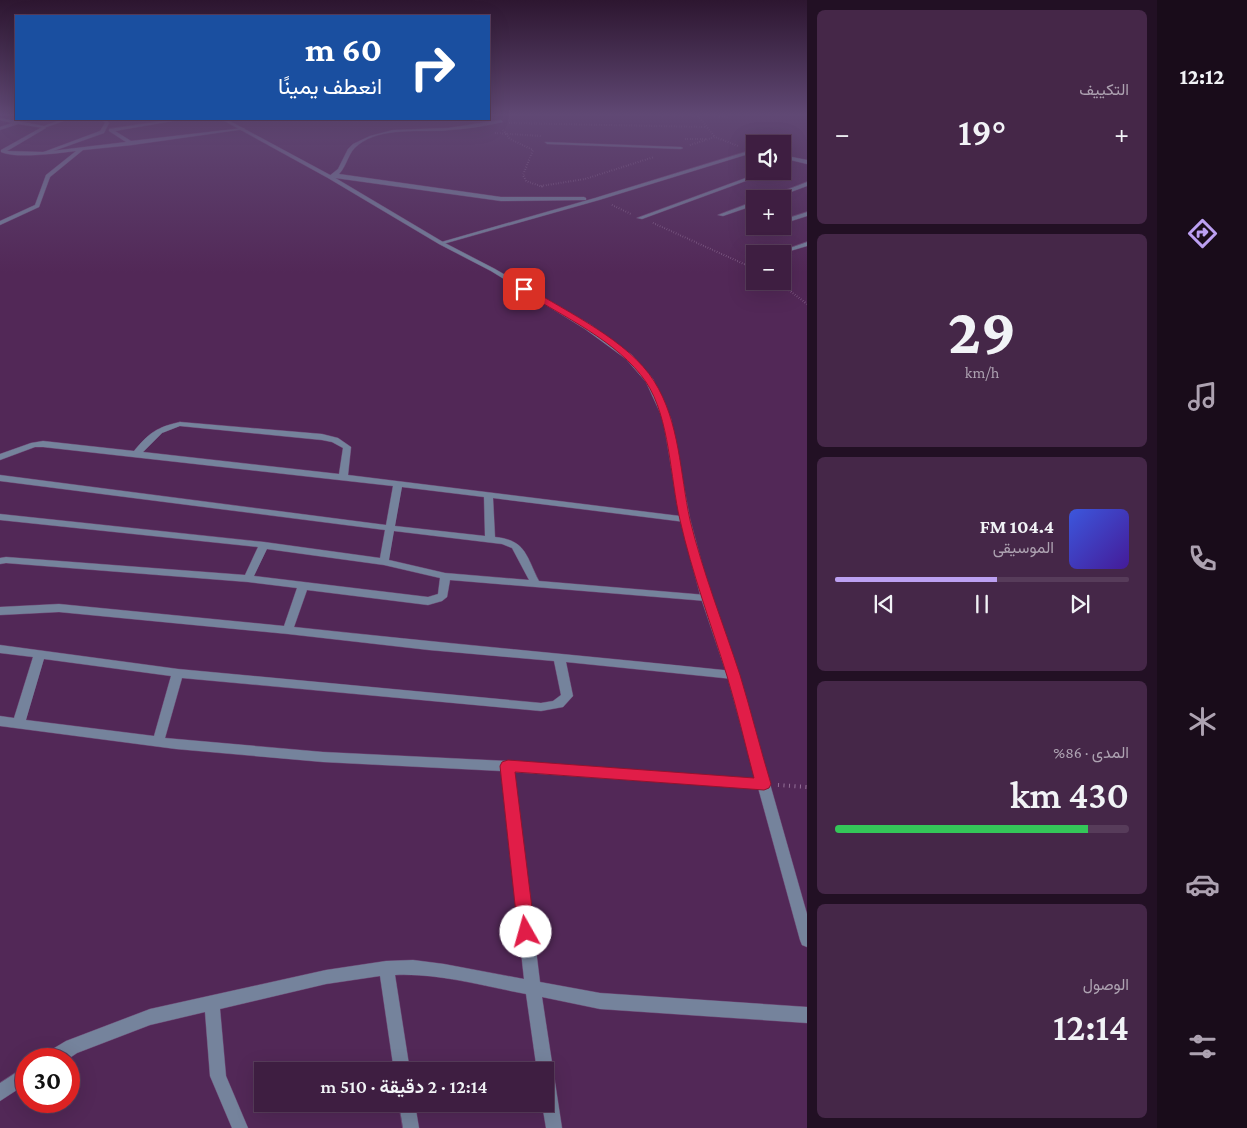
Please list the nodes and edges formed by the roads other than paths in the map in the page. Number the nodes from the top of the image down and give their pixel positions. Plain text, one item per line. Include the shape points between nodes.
1 (59, 168) edge
2 (316, 168) edge
3 (343, 168) edge
4 (697, 168) edge
5 (332, 176) junction
6 (746, 180) edge
7 (807, 184) edge
8 (791, 190) edge
9 (597, 199) junction
10 (746, 206) edge
11 (807, 214) edge
12 (721, 216) dead end
13 (640, 218) road end
14 (791, 219) edge
15 (0, 223) edge
16 (441, 244) junction
17 (807, 244) edge
18 (791, 249) edge
19 (136, 455) junction
20 (0, 457) edge
21 (343, 477) junction
22 (0, 478) edge
23 (398, 484) junction
24 (488, 495) junction
25 (0, 517) edge
26 (685, 519) junction
27 (390, 528) junction
28 (490, 538) junction
29 (264, 545) junction
30 (0, 562) edge
31 (384, 562) junction
32 (445, 576) junction
33 (248, 579) junction
34 (535, 582) junction
35 (303, 586) junction
36 (706, 598) junction
37 (0, 611) edge
38 (288, 630) junction
39 (0, 649) edge
40 (40, 654) junction
41 (559, 657) junction
42 (178, 673) junction
43 (733, 675) junction
44 (0, 721) edge
45 (19, 723) junction
46 (158, 742) junction
47 (508, 766) junction
48 (764, 784) junction
49 (807, 940) edge
50 (386, 968) junction
51 (533, 988) junction
52 (212, 1003) junction
53 (807, 1015) edge
54 (70, 1048) edge
55 (401, 1062) edge
56 (15, 1082) edge
57 (0, 1093) edge
58 (408, 1112) edge
59 (240, 1128) edge
60 (411, 1128) edge
61 (554, 1128) edge

1 - 15 street via 48,176 37,206
2 - 5 street
3 - 5 street
4 - 9 street
5 - 9 street via 501,199
5 - 16 street
6 - 13 street
7 - 8 street
9 - 16 street
10 - 12 street
11 - 14 street
16 - 26 street via 493,270 588,327 629,357 650,382 667,419
17 - 18 street
19 - 20 street via 43,444
19 - 21 street
19 - 21 street via 152,435 162,428 180,424 322,437 347,448
21 - 23 street
22 - 27 street
23 - 24 street
23 - 27 street
24 - 26 street
24 - 28 street
25 - 29 street
26 - 36 street
27 - 28 street
27 - 31 street
28 - 34 street via 516,546
29 - 31 street
29 - 33 street
30 - 33 street
31 - 32 street
32 - 34 street
32 - 35 street via 443,595 428,601
33 - 35 street
34 - 36 street
35 - 38 street
36 - 43 street
37 - 38 street via 59,608
38 - 41 street
39 - 40 street
40 - 42 street
40 - 45 street
41 - 42 street via 567,696 556,706 541,707
41 - 43 street
42 - 46 street
43 - 48 street
44 - 45 street
45 - 46 street
46 - 47 street via 323,757
47 - 48 street
47 - 51 street
48 - 49 street
50 - 51 street via 444,971
50 - 52 street via 326,977
50 - 55 street
51 - 53 street via 600,1000
51 - 61 street
52 - 54 street via 150,1017
52 - 59 street via 218,1076
56 - 57 street
58 - 60 street

